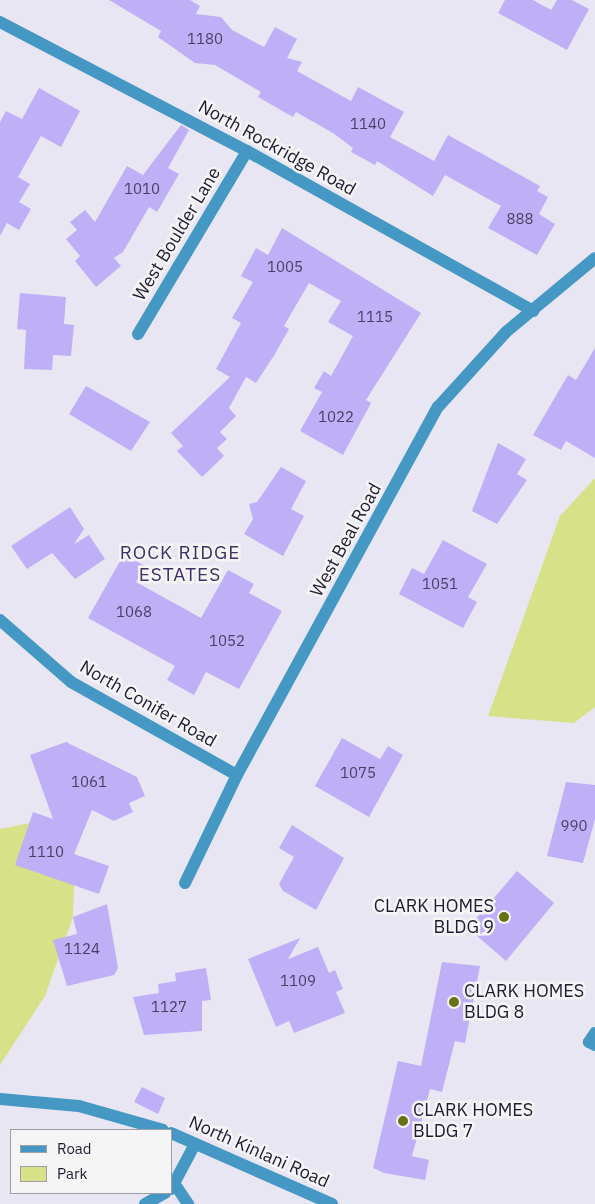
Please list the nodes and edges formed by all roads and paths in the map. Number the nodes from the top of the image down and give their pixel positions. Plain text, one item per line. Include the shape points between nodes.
1 (0, 22) edge
2 (247, 151) junction
3 (595, 258) edge
4 (534, 311) junction
5 (138, 334) dead end
6 (0, 620) edge
7 (237, 775) junction
8 (185, 883) dead end
9 (0, 1099) edge
10 (160, 1129) edge
11 (172, 1133) edge
12 (195, 1144) junction
13 (174, 1187) edge
14 (162, 1194) edge
15 (145, 1204) edge
16 (188, 1204) edge
17 (332, 1204) edge

1 - 2 street, North Rockridge Road
2 - 4 street, North Rockridge Road
2 - 5 street, West Boulder Lane
3 - 4 street, West Beal Road
4 - 7 street, West Beal Road via 506,332 438,407
6 - 7 street, North Conifer Road via 71,682
7 - 8 street, West Beal Road
9 - 10 street, North Kinlani Road via 79,1106
11 - 12 street, North Kinlani Road
12 - 13 street
12 - 17 street, North Kinlani Road
13 - 16 street
14 - 15 street

